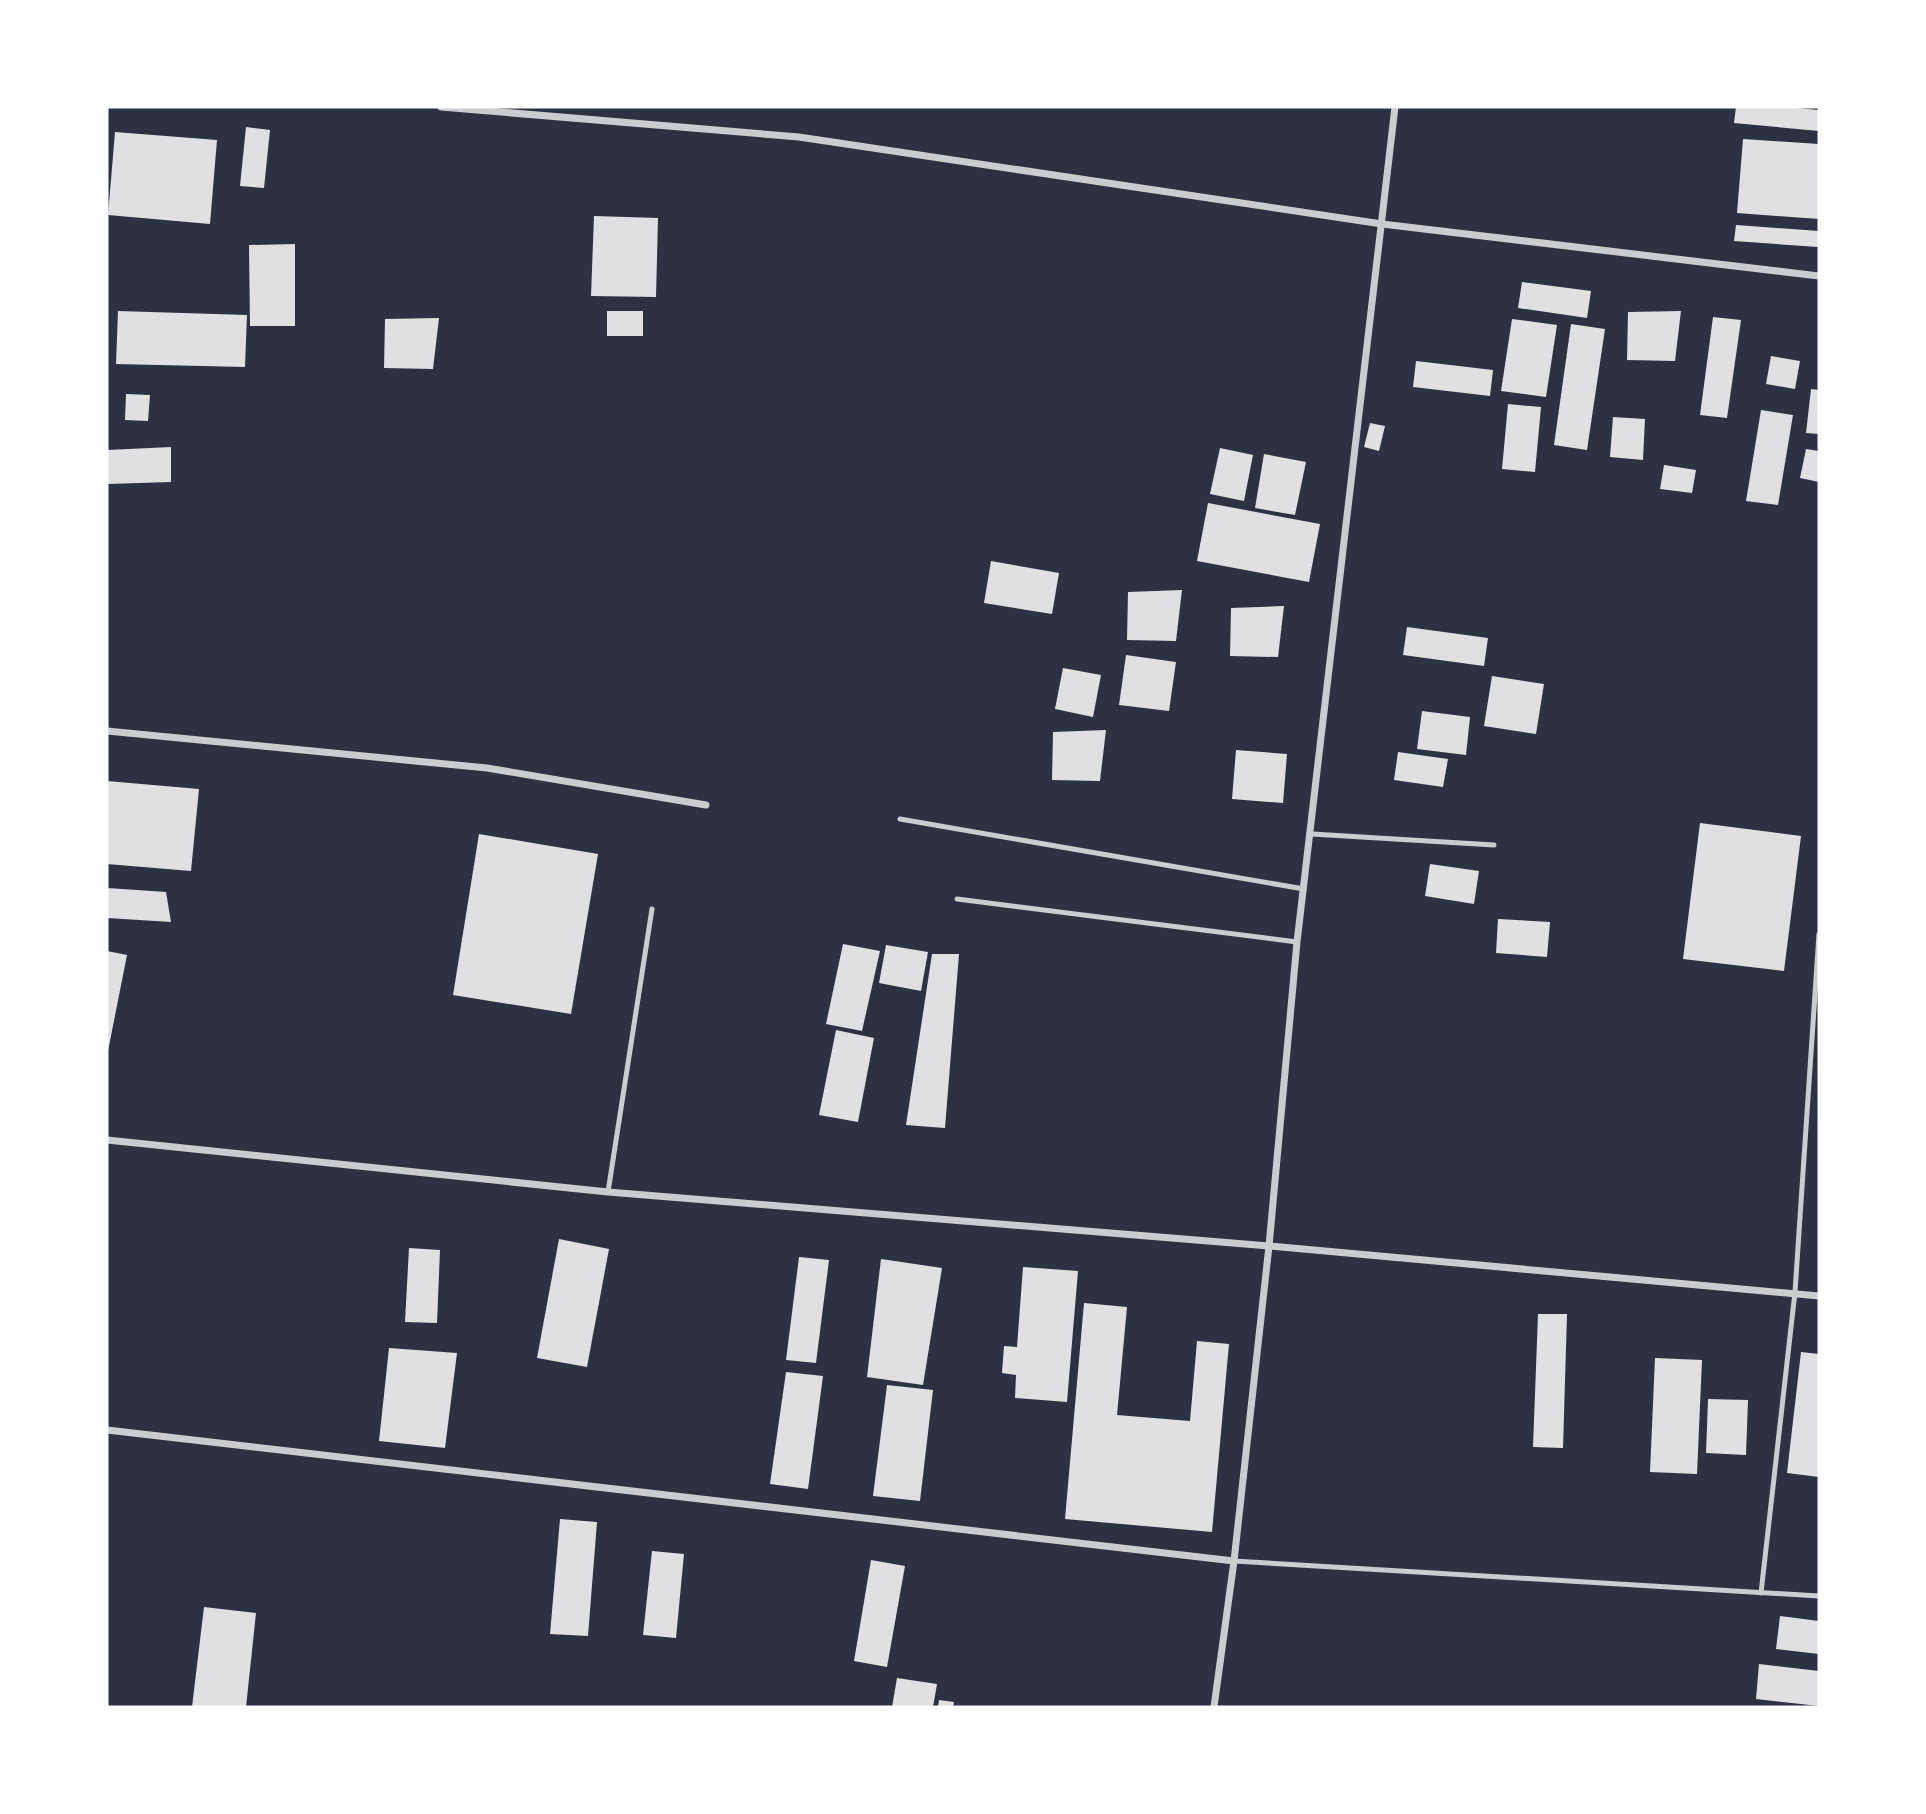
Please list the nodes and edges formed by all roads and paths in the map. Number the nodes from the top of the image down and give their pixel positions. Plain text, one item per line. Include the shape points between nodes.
1 (441, 107) edge
2 (1395, 107) edge
3 (1382, 224) junction
4 (1819, 276) edge
5 (107, 731) edge
6 (706, 804) dead end
7 (900, 819) dead end
8 (1312, 834) junction
9 (1494, 845) dead end
10 (1304, 889) junction
11 (957, 899) dead end
12 (652, 909) dead end
13 (1819, 934) edge
14 (1297, 942) junction
15 (107, 1140) edge
16 (608, 1192) junction
17 (1269, 1246) junction
18 (1795, 1292) junction
19 (1819, 1296) edge
20 (107, 1430) edge
21 (1234, 1561) junction
22 (1761, 1593) junction
23 (1819, 1596) edge
24 (1214, 1707) edge

1 - 3 street via 799,137
2 - 3 street
3 - 4 street
3 - 8 street
5 - 6 street via 487,768
7 - 10 lane
8 - 9 lane
8 - 10 street
10 - 14 street
11 - 14 lane
12 - 16 lane
13 - 18 lane
14 - 17 street
15 - 16 street
16 - 17 street
17 - 18 street
17 - 21 street
18 - 19 street
18 - 22 lane
20 - 21 street
21 - 22 lane
21 - 24 street
22 - 23 lane

